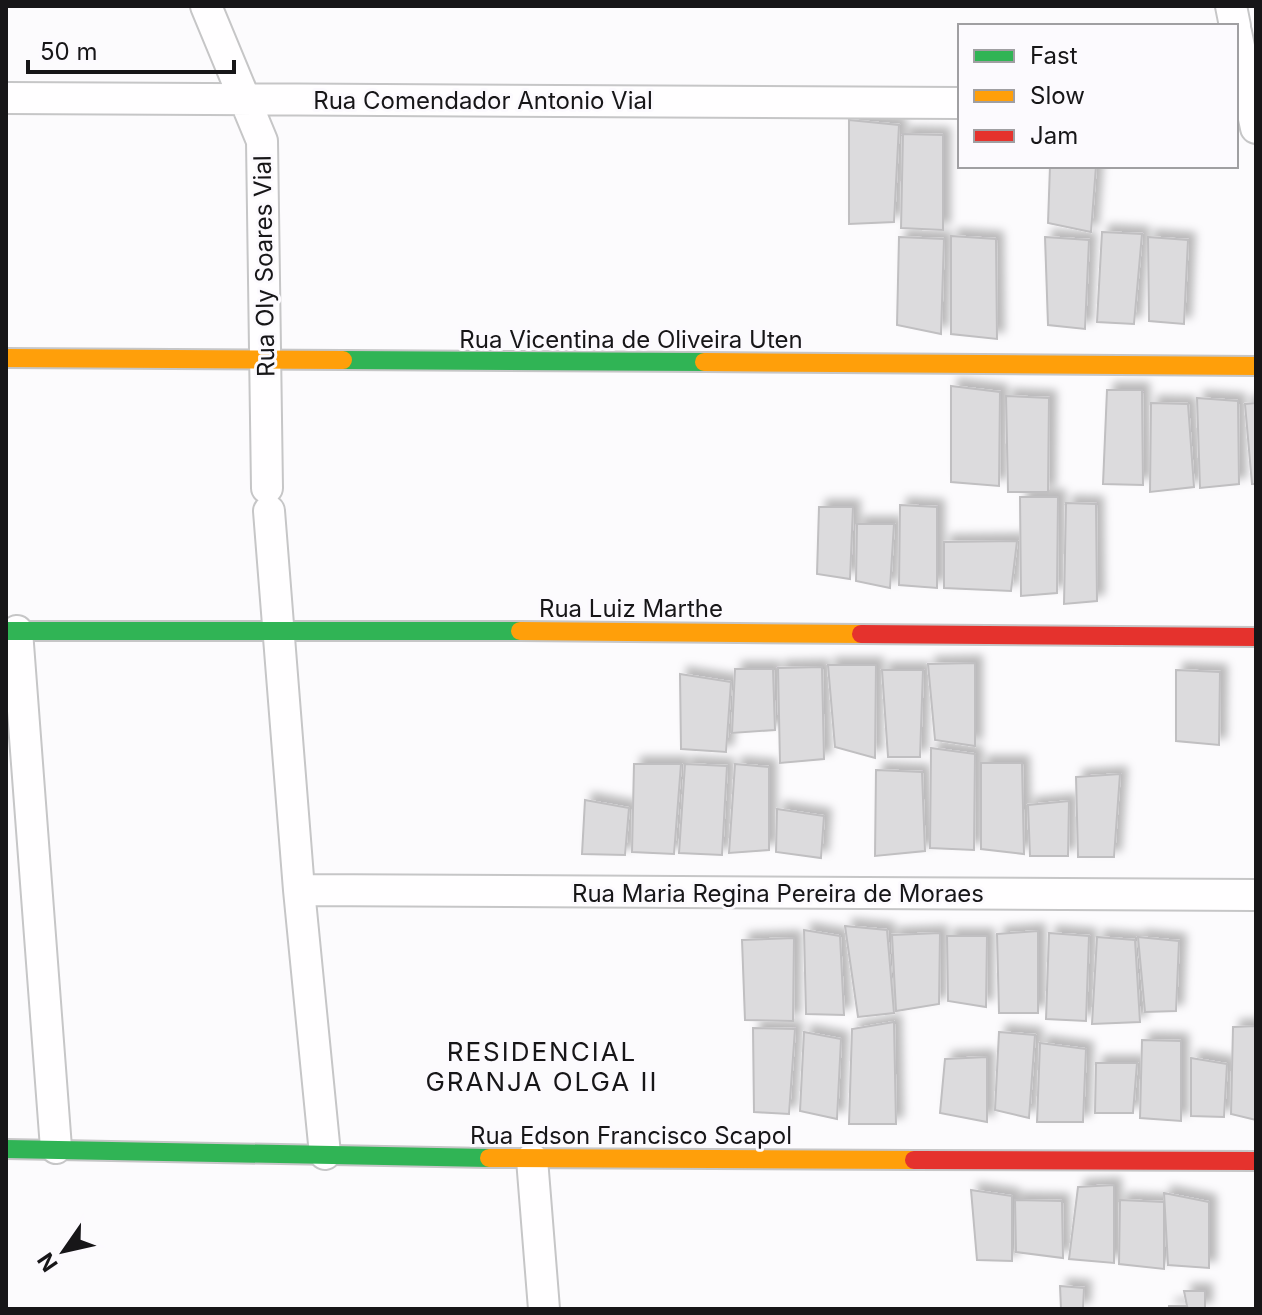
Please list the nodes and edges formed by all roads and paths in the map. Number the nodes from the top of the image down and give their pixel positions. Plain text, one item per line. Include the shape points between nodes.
1 (206, 6) edge
2 (1238, 45) edge
3 (6, 98) edge
4 (244, 98) junction
5 (958, 103) edge
6 (1248, 112) edge
7 (6, 358) edge
8 (267, 361) junction
9 (1256, 366) edge
10 (279, 629) junction
11 (12, 631) edge
12 (1256, 637) edge
13 (299, 890) junction
14 (1256, 895) edge
15 (56, 1148) junction
16 (6, 1149) edge
17 (325, 1154) junction
18 (532, 1159) junction
19 (1256, 1161) edge
20 (544, 1309) edge

1 - 4 street, Rua Oly Soares Vial
2 - 6 street
3 - 4 street, Rua Comendador Antonio Vial
4 - 5 street, Rua Comendador Antonio Vial
4 - 8 street, Rua Oly Soares Vial via 262,141
7 - 8 street, Rua Vicentina de Oliveira Uten
8 - 9 street, Rua Vicentina de Oliveira Uten
8 - 10 street, Rua Oly Soares Vial via 268,500
10 - 11 street, Rua Luiz Marthe
10 - 12 street, Rua Luiz Marthe
10 - 13 street, Rua Oly Soares Vial
11 - 15 street
13 - 14 street, Rua Maria Regina Pereira de Moraes
13 - 17 street, Rua Oly Soares Vial
15 - 16 street, Rua Edson Francisco Scapol
15 - 17 street, Rua Edson Francisco Scapol
17 - 18 street, Rua Edson Francisco Scapol
18 - 19 street, Rua Edson Francisco Scapol
18 - 20 street

